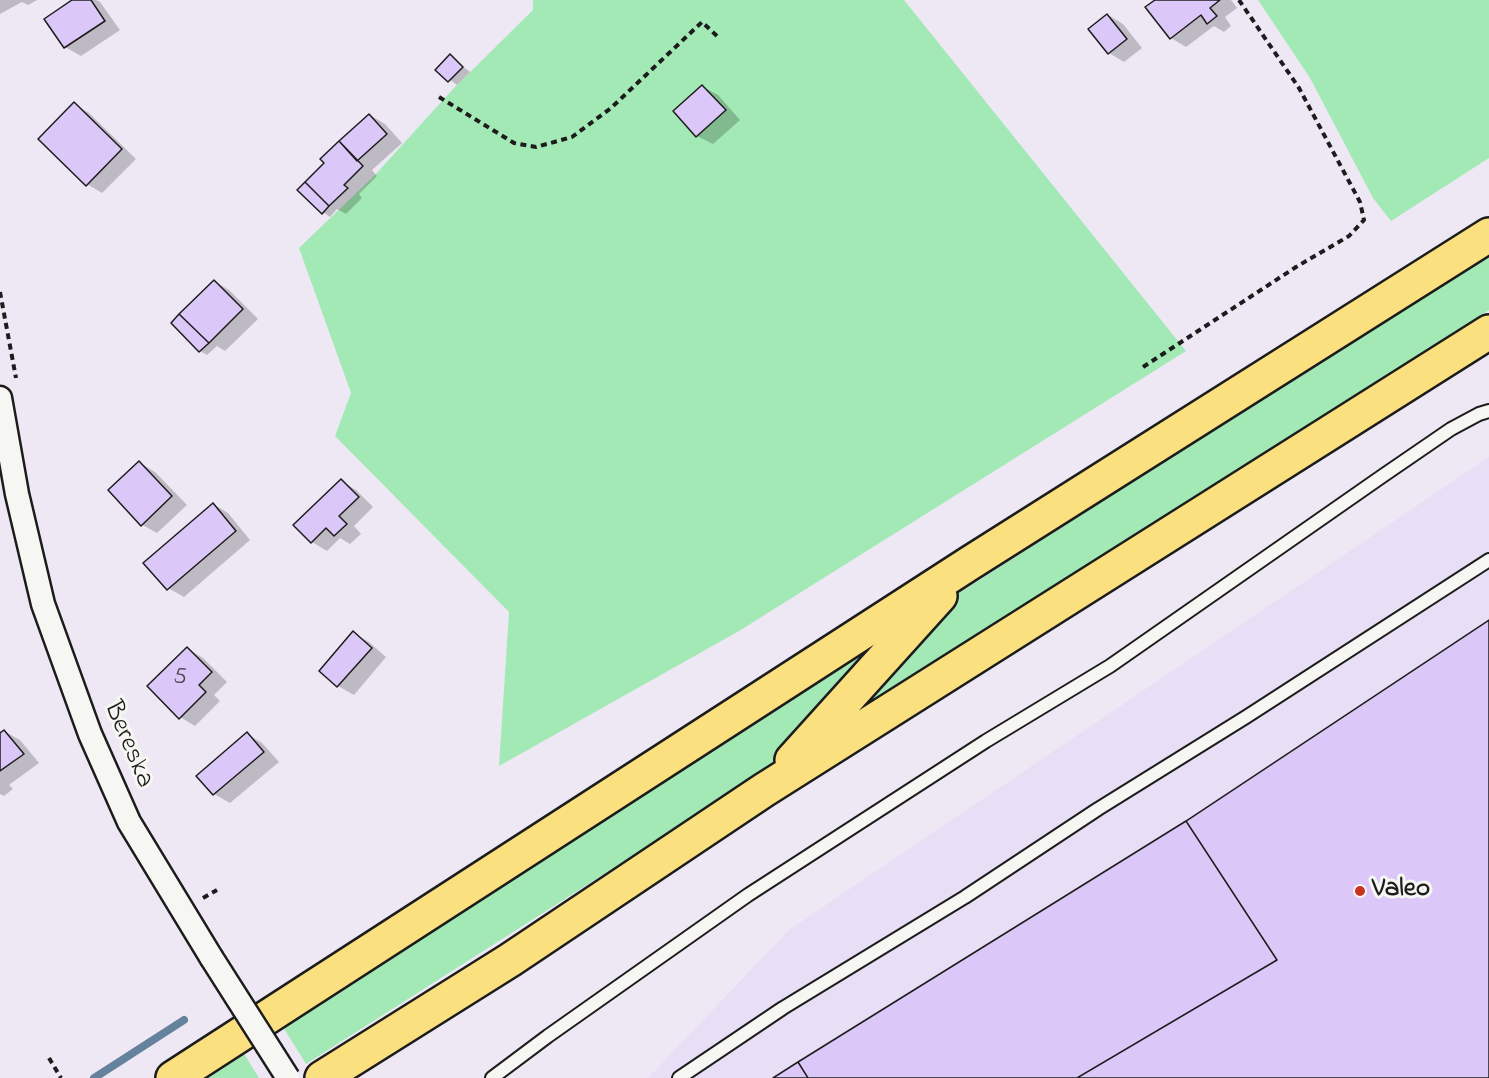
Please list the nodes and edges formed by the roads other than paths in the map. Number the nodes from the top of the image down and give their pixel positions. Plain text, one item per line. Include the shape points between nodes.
1 (1489, 235) edge
2 (1489, 332) edge
3 (9, 392) edge
4 (1489, 411) edge
5 (1489, 560) edge
6 (970, 562) junction
7 (764, 790) junction
8 (173, 1078) edge
9 (288, 1078) edge
10 (322, 1078) edge
11 (492, 1078) edge
12 (679, 1078) edge

1 - 6 highway
2 - 7 highway
3 - 9 street, Bereska, bridge via 17,495 43,604 90,734 129,822
4 - 11 lane via 1451,429 1110,666 748,895
5 - 12 lane
6 - 7 highway
6 - 8 highway
7 - 10 highway via 510,960

